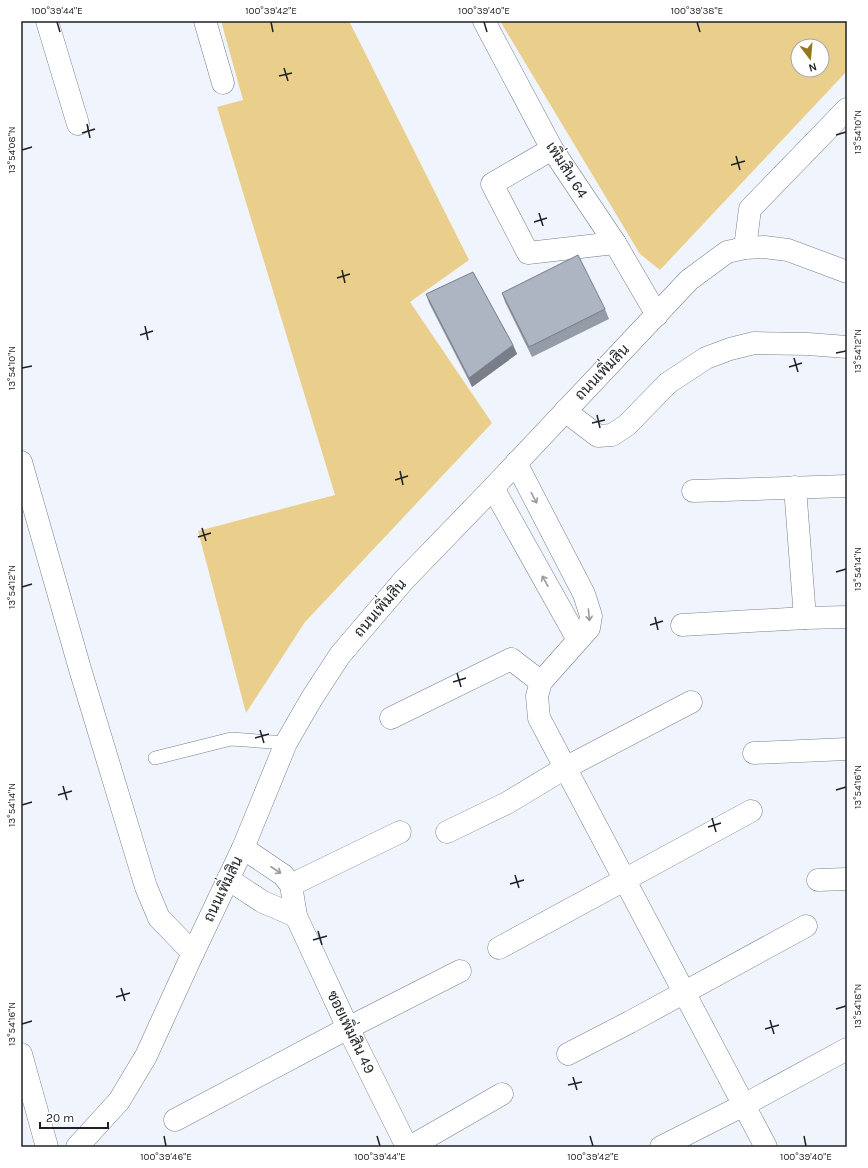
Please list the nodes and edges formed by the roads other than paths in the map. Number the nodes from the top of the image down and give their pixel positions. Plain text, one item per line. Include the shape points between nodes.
1 (47, 21) edge
2 (205, 21) edge
3 (484, 21) edge
4 (223, 83) dead end
5 (847, 109) edge
6 (78, 124) dead end
7 (552, 149) junction
8 (615, 243) junction
9 (745, 248) junction
10 (847, 272) edge
11 (657, 315) junction
12 (847, 347) edge
13 (565, 411) junction
14 (21, 462) edge
15 (516, 463) junction
16 (847, 486) edge
17 (795, 487) junction
18 (493, 488) junction
19 (693, 491) dead end
20 (847, 617) edge
21 (805, 618) junction
22 (682, 625) dead end
23 (578, 640) junction
24 (541, 682) junction
25 (691, 702) dead end
26 (391, 718) dead end
27 (286, 743) junction
28 (847, 749) edge
29 (754, 753) dead end
30 (155, 758) dead end
31 (565, 768) junction
32 (751, 811) dead end
33 (400, 832) dead end
34 (447, 832) dead end
35 (243, 848) junction
36 (228, 879) junction
37 (847, 879) edge
38 (624, 880) junction
39 (818, 880) dead end
40 (291, 885) junction
41 (296, 916) junction
42 (806, 926) dead end
43 (499, 948) dead end
44 (192, 953) junction
45 (460, 971) dead end
46 (684, 992) junction
47 (348, 1028) junction
48 (847, 1048) edge
49 (21, 1054) edge
50 (568, 1054) dead end
51 (502, 1094) dead end
52 (744, 1105) junction
53 (175, 1120) dead end
54 (48, 1147) edge
55 (77, 1147) edge
56 (408, 1147) edge
57 (661, 1147) edge
58 (766, 1147) edge

1 - 6 street
2 - 4 street
3 - 7 street, เพิ่มสิน 64
5 - 9 street via 750,209
7 - 8 street, เพิ่มสิน 64
7 - 8 street via 492,184 528,253
8 - 11 street, เพิ่มสิน 64
9 - 10 street, ถนนเพิ่มสิน via 788,250
9 - 11 street, ถนนเพิ่มสิน via 727,252 689,280
11 - 13 street, ถนนเพิ่มสิน
12 - 13 street via 754,343 706,358 668,383 627,425 612,435 598,436
13 - 15 street, ถนนเพิ่มสิน
14 - 44 street via 80,670 146,887 159,918
15 - 18 street, ถนนเพิ่มสิน
15 -> 23 street via 584,594 591,616 589,628
16 - 17 street
17 - 19 street
17 - 21 street
23 -> 18 street
18 - 27 street, ถนนเพิ่มสิน via 404,580 340,655
20 - 21 street
21 - 22 street
23 - 24 street
24 - 26 street via 511,659
24 - 31 street via 537,696 539,718
25 - 31 street
27 - 30 lane via 231,740
27 - 35 street, ถนนเพิ่มสิน
28 - 29 street
31 - 34 street via 507,802
31 - 38 street
32 - 38 street
33 - 40 street
35 - 36 street, ถนนเพิ่มสิน
35 -> 40 street via 283,875
36 - 41 street via 263,902
36 - 44 street, ถนนเพิ่มสิน
37 - 39 street
38 - 43 street
38 - 46 street
40 - 41 street, ซอยเพิ่มสิน 49
41 - 47 street, ซอยเพิ่มสิน 49
42 - 46 street
44 - 55 street, ถนนเพิ่มสิน via 146,1056 120,1101
45 - 47 street
46 - 50 street
46 - 52 street
47 - 53 street
47 - 56 street, ซอยเพิ่มสิน 49
48 - 52 street
49 - 54 street
51 - 56 street
52 - 57 street
52 - 58 street

